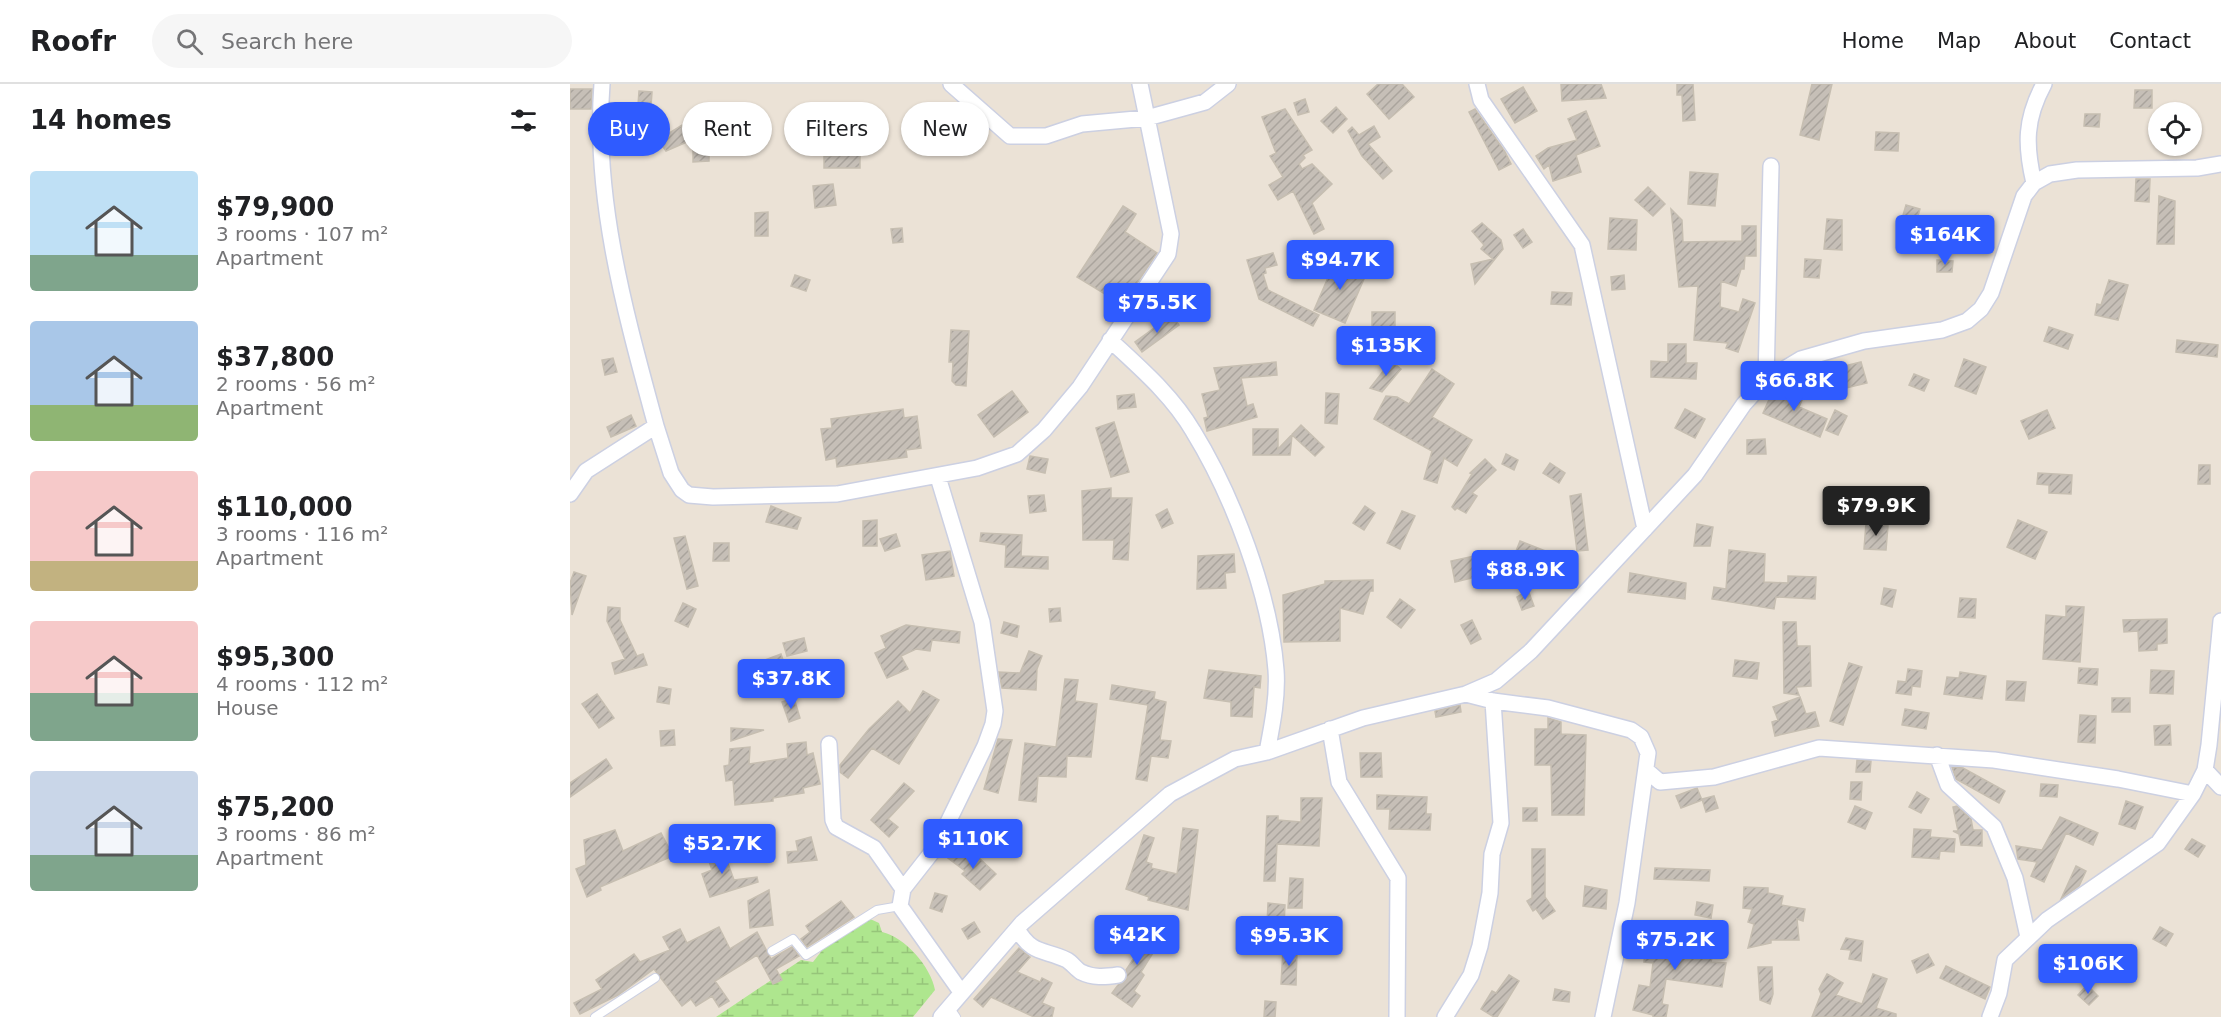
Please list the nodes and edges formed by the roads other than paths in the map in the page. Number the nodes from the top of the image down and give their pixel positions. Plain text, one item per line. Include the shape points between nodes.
1 (602, 84) edge
2 (951, 84) edge
3 (1140, 84) edge
4 (1228, 84) edge
5 (1477, 84) edge
6 (2044, 84) edge
7 (1147, 117) junction
8 (2221, 164) edge
9 (1771, 166) dead end
10 (2034, 183) junction
11 (1110, 340) junction
12 (1766, 380) junction
13 (656, 426) junction
14 (938, 477) junction
15 (570, 494) edge
16 (1645, 529) junction
17 (2221, 621) edge
18 (2219, 667) edge
19 (1466, 694) junction
20 (1493, 701) junction
21 (1330, 729) junction
22 (829, 744) dead end
23 (1268, 752) junction
24 (1937, 755) junction
25 (1646, 770) junction
26 (2205, 770) junction
27 (2221, 787) edge
28 (2193, 794) junction
29 (903, 889) junction
30 (900, 906) junction
31 (1017, 929) junction
32 (2028, 937) junction
33 (772, 951) dead end
34 (1118, 975) dead end
35 (655, 978) dead end
36 (962, 992) junction
37 (948, 1014) edge
38 (595, 1017) edge
39 (1397, 1017) edge
40 (1445, 1017) edge
41 (1603, 1017) edge
42 (1990, 1017) edge

1 - 13 street via 604,196 627,318
2 - 7 street via 1010,136 1046,136 1082,124
3 - 7 street
4 - 7 street via 1205,102
5 - 16 street via 1481,100 1582,245
6 - 10 street via 2027,132 2026,150
7 - 11 street via 1171,243 1168,254
8 - 10 street via 2187,169 2077,170 2050,174
9 - 12 street
10 - 12 street via 2024,196 1991,292 1981,309 1967,321 1942,330 1864,341 1801,359
11 - 14 street via 1080,387 1044,430 1017,454
11 - 23 street via 1155,381 1192,430 1230,505 1266,602 1276,672
12 - 16 street via 1744,404 1695,475
13 - 14 street via 671,473 689,495 837,494
13 - 15 street via 586,471
14 - 29 street via 982,622 995,711 985,746 936,847
16 - 19 street via 1531,651 1496,681
17 - 18 street
18 - 26 street
19 - 20 street
19 - 21 street
20 - 25 street via 1548,708 1631,730 1641,737 1648,753
20 - 40 street via 1502,823 1492,854 1490,893 1480,946 1471,975
21 - 23 street
21 - 39 street via 1339,782 1398,878
22 - 29 street via 836,827 874,848
23 - 31 street via 1235,759 1170,794
24 - 25 street via 1819,748 1714,777 1660,782
24 - 28 street via 2006,761
24 - 32 street via 1948,785 1994,826 2015,878
25 - 41 street via 1627,903
26 - 27 street
26 - 28 street
28 - 32 street via 2158,843
29 - 30 street
30 - 33 lane via 877,910 806,955 793,939
30 - 36 street
31 - 34 street via 1034,949 1066,960 1082,972 1102,978
31 - 36 street
32 - 42 street via 2005,960
35 - 38 lane
36 - 37 street

